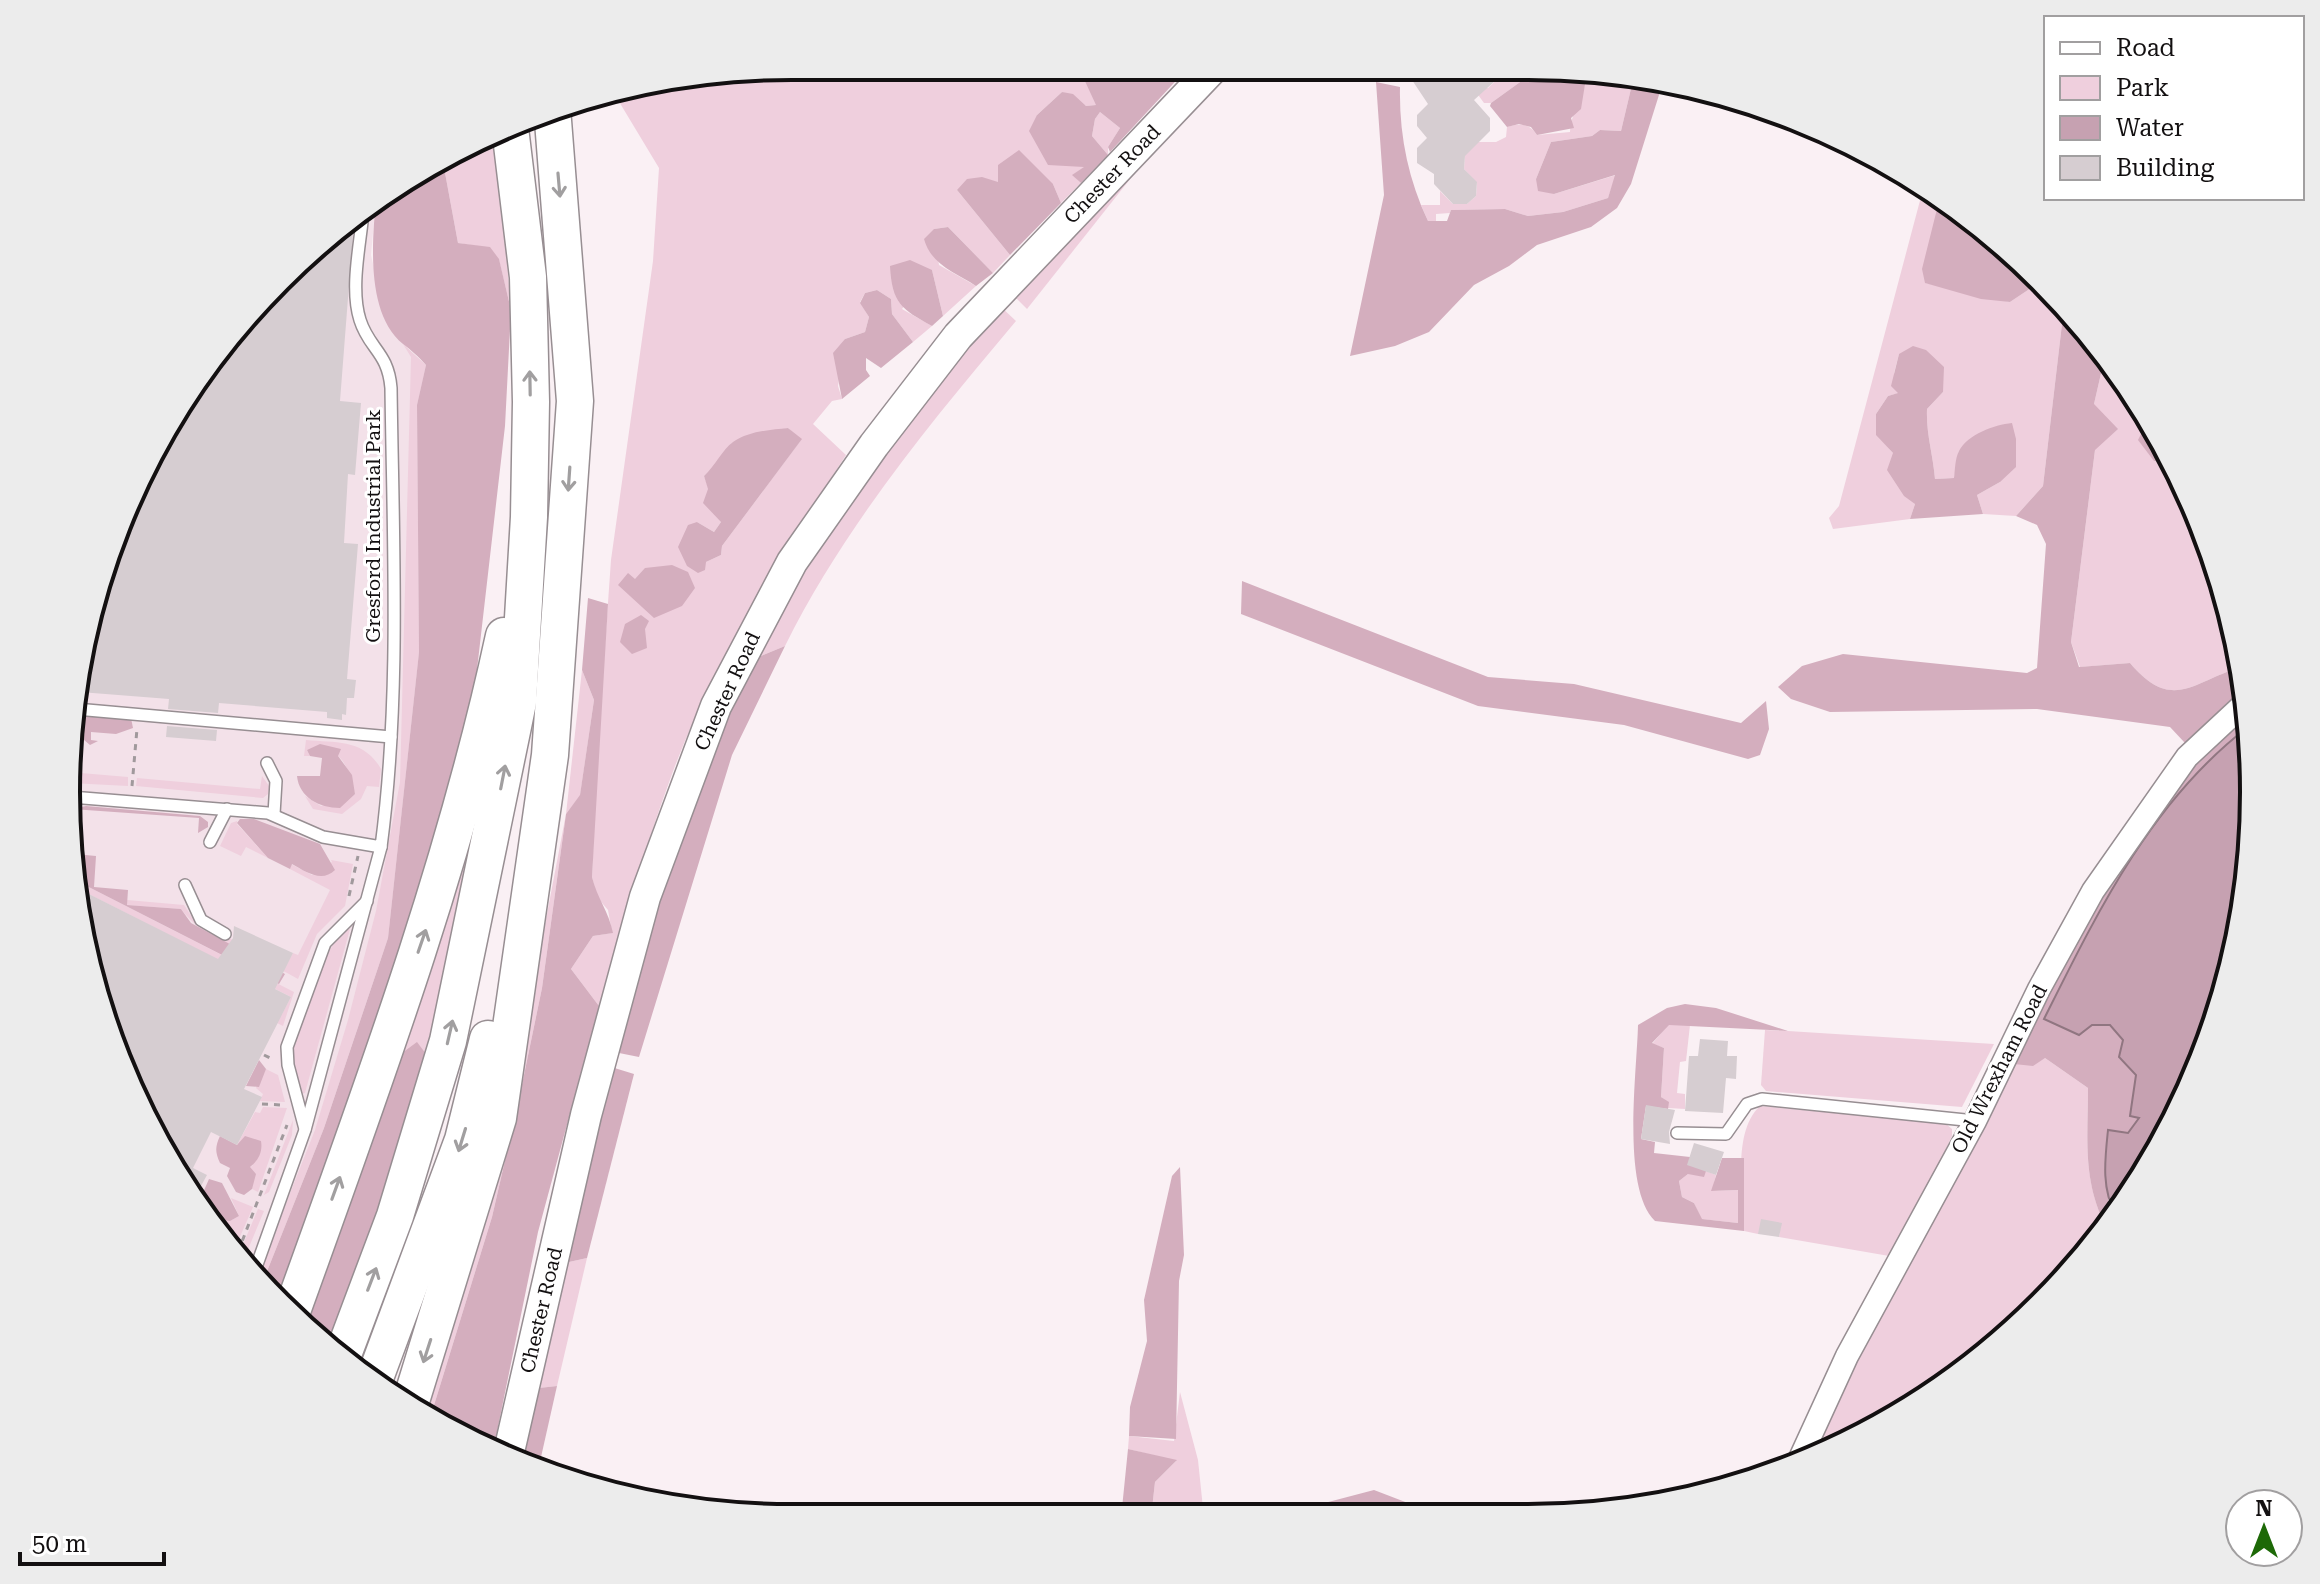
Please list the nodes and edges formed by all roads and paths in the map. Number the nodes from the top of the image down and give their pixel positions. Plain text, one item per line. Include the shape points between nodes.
1 (1201, 80) edge
2 (553, 122) edge
3 (511, 138) edge
4 (362, 225) edge
5 (529, 517) junction
6 (85, 710) edge
7 (2235, 712) edge
8 (138, 714) junction
9 (391, 737) junction
10 (267, 763) dead end
11 (80, 798) edge
12 (130, 801) junction
13 (227, 809) junction
14 (274, 814) junction
15 (210, 842) dead end
16 (360, 844) junction
17 (381, 847) junction
18 (535, 847) junction
19 (185, 885) dead end
20 (369, 898) junction
21 (344, 923) junction
22 (225, 934) dead end
23 (262, 1104) dead end
24 (288, 1105) dead end
25 (291, 1116) dead end
26 (1975, 1121) junction
27 (305, 1130) junction
28 (1677, 1133) dead end
29 (242, 1243) edge
30 (258, 1262) edge
31 (296, 1301) edge
32 (346, 1346) edge
33 (378, 1371) edge
34 (413, 1395) edge
35 (510, 1446) edge
36 (1805, 1448) edge

1 - 35 main road, Chester Road via 958,336 792,562 716,706 645,897 586,1115
2 -> 18 highway via 575,401 550,755
5 -> 3 highway via 528,277
4 - 9 lane, Gresford Industrial Park via 357,308 365,332 386,362 391,388
31 -> 5 highway via 437,897 487,714
32 -> 5 highway via 395,1216 448,1041 518,702
6 - 8 lane
7 - 26 street, Old Wrexham Road via 2187,757 2093,891
8 - 9 lane
8 - 12 path
9 - 17 lane, Gresford Industrial Park
10 - 14 lane via 276,781
11 - 12 lane
12 - 13 lane
13 - 14 lane
13 - 15 lane
14 - 16 lane via 323,837
16 - 17 lane
16 - 21 path
17 - 20 lane, Gresford Industrial Park
18 -> 33 highway via 463,1140
18 -> 34 highway via 498,1118
19 - 22 lane via 201,920
20 - 21 lane
20 - 27 lane, Gresford Industrial Park
21 - 27 lane via 320,953 287,1047
23 - 24 path
25 - 29 path
26 - 28 lane via 1762,1099 1747,1104 1726,1134
26 - 36 street, Old Wrexham Road via 1847,1356
27 - 30 lane, Gresford Industrial Park

